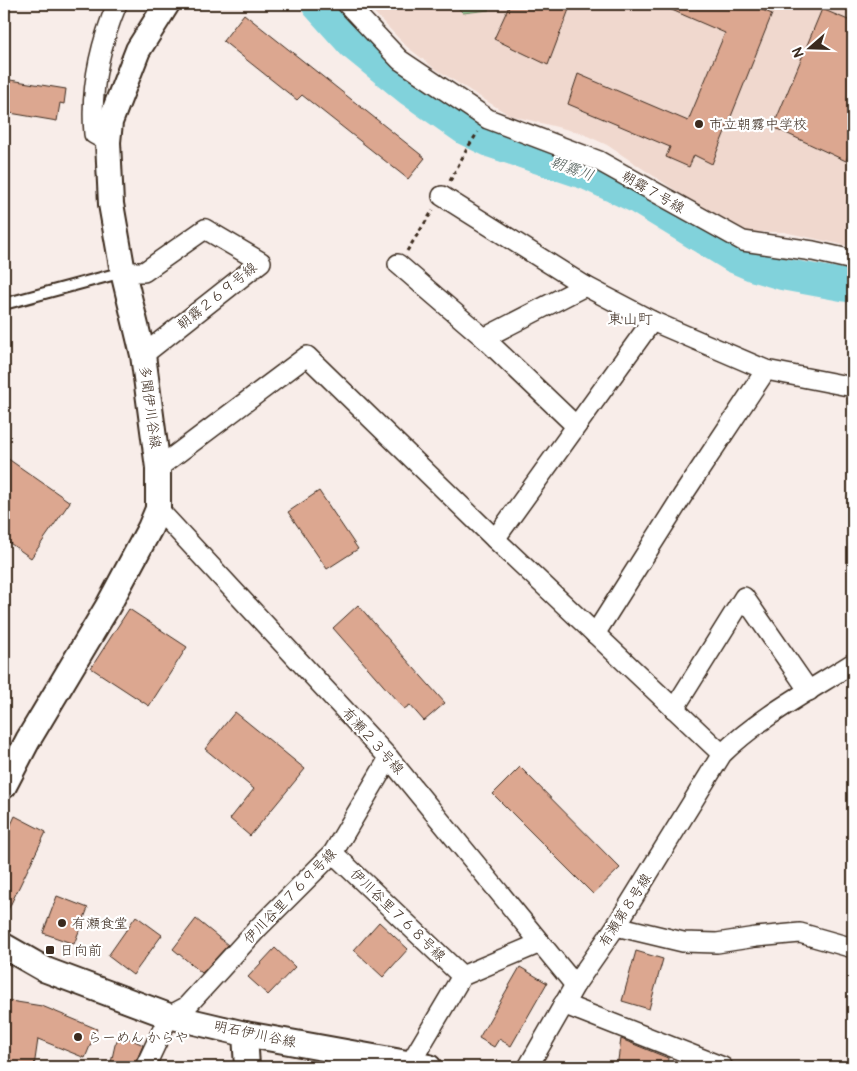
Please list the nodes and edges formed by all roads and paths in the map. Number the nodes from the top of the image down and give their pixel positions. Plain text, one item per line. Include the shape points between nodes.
1 (117, 4) edge
2 (167, 4) edge
3 (347, 4) edge
4 (108, 142) junction
5 (468, 147) dead end
6 (442, 196) junction
7 (853, 260) edge
8 (398, 264) joint
9 (123, 272) junction
10 (585, 286) junction
11 (4, 304) edge
12 (652, 321) junction
13 (484, 338) junction
14 (142, 356) junction
15 (766, 370) junction
16 (853, 387) edge
17 (576, 426) junction
18 (158, 468) junction
19 (158, 509) junction
20 (495, 539) junction
21 (595, 634) junction
22 (853, 663) edge
23 (809, 691) junction
24 (674, 708) junction
25 (722, 754) junction
26 (389, 758) junction
27 (4, 786) edge
28 (333, 853) junction
29 (616, 926) junction
30 (540, 943) junction
31 (4, 946) edge
32 (853, 948) edge
33 (462, 976) junction
34 (575, 984) junction
35 (563, 1004) junction
36 (169, 1016) junction
37 (245, 1034) junction
38 (416, 1066) edge
39 (144, 1067) edge
40 (247, 1067) edge
41 (528, 1067) edge
42 (723, 1067) edge

1 - 4 street via 105,32 96,73 92,116 94,134
2 - 4 street, 多聞伊川谷線 via 138,50 110,122
3 - 7 street, 朝霧７号線 via 400,60 488,119 599,161 743,241
4 - 9 street, 多聞伊川谷線 via 110,204
5 - 6 path
6 - 8 path
6 - 10 street
8 - 13 street
9 - 11 lane
9 - 14 street, 多聞伊川谷線
9 - 14 street, 朝霧２６９号線 via 144,272 205,229 260,262
10 - 12 street
10 - 13 street
12 - 15 street
12 - 17 street
13 - 17 street
14 - 18 street, 多聞伊川谷線
15 - 16 street
15 - 21 street
17 - 20 street
18 - 19 street, 多聞伊川谷線
18 - 20 street via 308,356
19 - 26 street, 有瀬２３号線
19 - 27 street, 多聞伊川谷線 via 108,606
20 - 21 street
21 - 24 street
22 - 23 street, 有瀬第８号線
23 - 24 street via 744,597
23 - 25 street, 有瀬第８号線 via 737,739
24 - 25 street
25 - 29 street, 有瀬第８号線
26 - 28 street, 伊川谷里７６９号線
26 - 30 street, 有瀬２３号線
28 - 33 street, 伊川谷里７６８号線
28 - 36 street, 伊川谷里７６９号線 via 186,1007
29 - 32 street via 683,942 717,943 800,933
29 - 34 street, 有瀬第８号線
30 - 33 street
30 - 34 street, 有瀬２３号線
31 - 36 street, 明石伊川谷線 via 46,970
33 - 38 street
34 - 35 street, 有瀬第８号線
35 - 41 street, 有瀬第８号線
35 - 42 street
36 - 37 street, 明石伊川谷線
36 - 39 street
37 - 38 street, 明石伊川谷線
37 - 40 street

